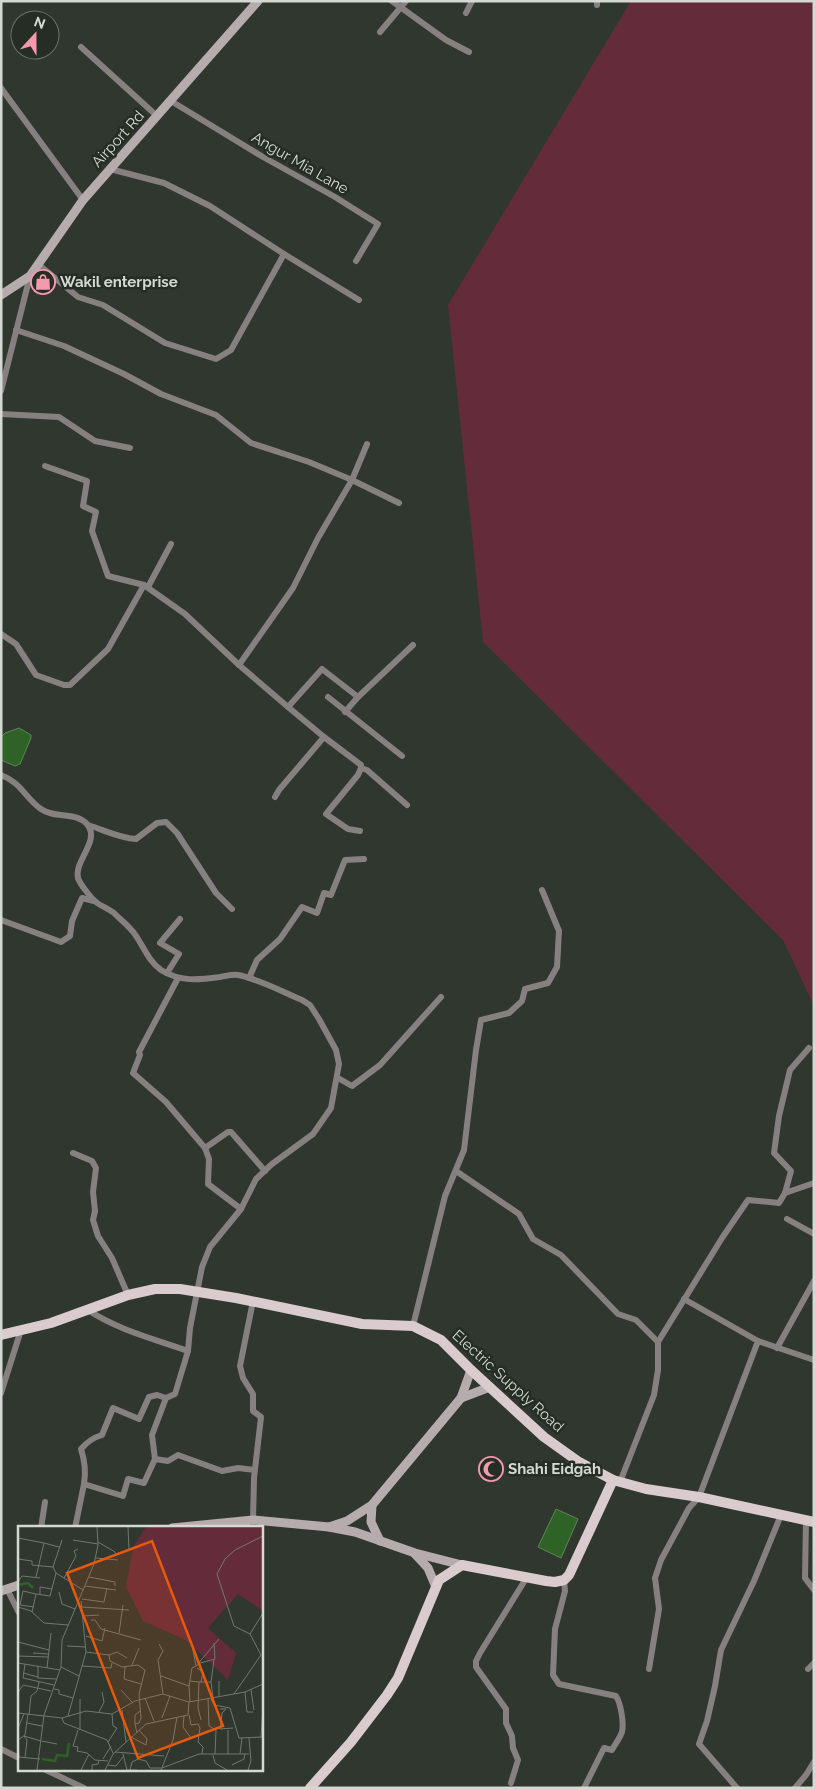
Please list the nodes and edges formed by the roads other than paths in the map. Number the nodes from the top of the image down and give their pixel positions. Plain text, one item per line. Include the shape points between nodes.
1 (258, 1) edge
2 (392, 1) edge
3 (472, 1) edge
4 (404, 4) edge
5 (466, 13) dead end
6 (380, 32) dead end
7 (81, 47) dead end
8 (469, 52) dead end
9 (1, 88) edge
10 (171, 101) junction
11 (158, 116) junction
12 (110, 168) junction
13 (83, 200) junction
14 (284, 254) junction
15 (356, 261) dead end
16 (38, 264) junction
17 (30, 276) junction
18 (1, 295) edge
19 (359, 300) dead end
20 (16, 330) junction
21 (1, 391) edge
22 (1, 414) edge
23 (367, 444) dead end
24 (130, 448) dead end
25 (45, 466) dead end
26 (352, 480) junction
27 (399, 504) dead end
28 (171, 544) dead end
29 (146, 586) junction
30 (1, 634) edge
31 (413, 645) dead end
32 (239, 665) junction
33 (328, 697) dead end
34 (358, 697) junction
35 (288, 707) junction
36 (345, 712) junction
37 (324, 737) junction
38 (402, 756) dead end
39 (361, 768) junction
40 (1, 775) edge
41 (275, 798) dead end
42 (407, 805) dead end
43 (88, 825) junction
44 (360, 831) dead end
45 (364, 860) dead end
46 (542, 890) dead end
47 (94, 901) junction
48 (232, 909) dead end
49 (180, 919) dead end
50 (1, 920) edge
51 (167, 973) junction
52 (178, 978) junction
53 (249, 978) junction
54 (442, 997) dead end
55 (809, 1048) dead end
56 (338, 1078) junction
57 (205, 1148) junction
58 (73, 1153) dead end
59 (456, 1170) junction
60 (265, 1171) junction
61 (814, 1183) edge
62 (785, 1193) junction
63 (241, 1209) junction
64 (787, 1219) dead end
65 (814, 1234) edge
66 (814, 1281) edge
67 (197, 1292) junction
68 (128, 1295) junction
69 (684, 1299) junction
70 (253, 1301) junction
71 (88, 1310) junction
72 (412, 1326) junction
73 (21, 1330) junction
74 (1, 1334) edge
75 (758, 1341) junction
76 (658, 1342) junction
77 (777, 1348) junction
78 (188, 1351) junction
79 (814, 1360) edge
80 (471, 1370) junction
81 (490, 1387) junction
82 (1, 1393) edge
83 (166, 1398) junction
84 (461, 1398) junction
85 (155, 1459) junction
86 (255, 1470) junction
87 (616, 1481) junction
88 (84, 1484) junction
89 (699, 1497) junction
90 (45, 1502) dead end
91 (372, 1505) junction
92 (781, 1514) junction
93 (253, 1520) junction
94 (810, 1521) edge
95 (41, 1526) edge
96 (75, 1526) edge
97 (192, 1526) edge
98 (329, 1527) junction
99 (380, 1541) junction
100 (415, 1553) junction
101 (462, 1565) junction
102 (527, 1577) junction
103 (564, 1580) junction
104 (18, 1585) edge
105 (436, 1588) junction
106 (4, 1590) edge
107 (814, 1590) edge
108 (18, 1611) edge
109 (814, 1663) edge
110 (649, 1668) dead end
111 (808, 1669) dead end
112 (1, 1749) edge
113 (18, 1758) edge
114 (814, 1762) edge
115 (50, 1772) edge
116 (511, 1783) dead end
117 (84, 1788) edge
118 (310, 1788) edge
119 (584, 1788) edge
120 (737, 1788) edge
121 (795, 1788) edge

1 - 10 main road, Airport Rd
2 - 4 street
3 - 5 street
4 - 6 street
4 - 8 street via 446,40
7 - 11 street
9 - 13 street
10 - 11 main road, Airport Rd
10 - 15 street, Angur Mia Lane via 378,224
11 - 12 main road, Airport Rd
12 - 13 main road, Airport Rd
12 - 14 street via 164,183 206,203
13 - 16 main road, Airport Rd
14 - 16 street via 231,350 216,359 165,343 103,305 78,297
14 - 19 street
16 - 17 main road, Airport Rd
17 - 18 main road, Airport Rd
17 - 20 street
20 - 21 street
20 - 26 street via 64,346 161,394 216,415 251,443
22 - 24 street via 59,417 95,441
23 - 26 street
25 - 29 street via 86,481 83,506 96,512 92,531 108,576
26 - 27 street
26 - 32 street via 293,588
28 - 29 street
29 - 30 street via 108,649 70,685 36,674 16,644
29 - 32 street via 185,614
31 - 34 street
32 - 35 street
33 - 36 street
34 - 35 street via 322,669
34 - 36 street
35 - 37 street
36 - 38 street
37 - 39 street
37 - 41 street
39 - 42 street
39 - 44 street via 326,814 348,829
40 - 43 street via 12,780 42,809 57,816 65,814
43 - 47 street via 91,837 78,868 78,879
43 - 48 street via 136,839 157,823 166,822 177,833 216,893
45 - 53 street via 345,860 331,895 324,893 317,913 302,907 280,939 257,960
46 - 59 street via 559,931 557,967 548,983 524,989 522,1001 509,1013 481,1020 464,1150
47 - 50 street via 82,898 72,920 70,936 61,942
47 - 51 street via 112,912 133,932 147,955
49 - 51 street via 160,943 179,954
51 - 52 street
52 - 53 street via 193,980 237,975
52 - 57 street via 139,1052 133,1073 166,1102
53 - 56 street via 310,1005 336,1050
54 - 56 street via 380,1065 352,1086
55 - 62 street via 790,1070 779,1116 774,1153 791,1171
56 - 60 street via 331,1108 313,1134
57 - 60 street via 231,1132
57 - 63 street via 209,1159 208,1184
58 - 68 street via 92,1161 96,1168 93,1220
59 - 72 street via 445,1196
59 - 76 street via 519,1214 533,1239 561,1255 618,1314 636,1320
60 - 63 street via 256,1179
61 - 62 street
62 - 69 street via 779,1204 748,1200
63 - 67 street via 210,1247
64 - 65 street
66 - 77 street
67 - 68 main road, Electric Supply Road via 155,1289
67 - 70 main road, Electric Supply Road
67 - 78 street
68 - 71 main road, Electric Supply Road
69 - 75 street
69 - 76 street
70 - 72 main road, Electric Supply Road via 362,1324
70 - 86 street via 240,1366 253,1394 253,1410 261,1417
71 - 73 main road, Electric Supply Road
71 - 78 street via 120,1328
72 - 80 main road, Electric Supply Road via 441,1340
73 - 74 main road, Electric Supply Road
73 - 82 street
75 - 77 street
75 - 89 street
76 - 87 street via 654,1395
77 - 79 street
78 - 83 street via 175,1394
80 - 81 main road, Electric Supply Road
80 - 84 main road
81 - 84 main road
81 - 87 main road, Electric Supply Road via 544,1436 579,1462
83 - 85 street via 152,1436
83 - 88 street via 149,1397 139,1419 112,1408 102,1436 86,1443 82,1450
84 - 91 main road
85 - 86 street via 168,1462 178,1455 222,1471 238,1468
85 - 88 street via 144,1483 128,1479 123,1496
86 - 93 street
87 - 89 main road, Electric Supply Road
87 - 103 main road
88 - 96 street
89 - 92 main road, Electric Supply Road
89 - 110 street via 688,1508 655,1578 659,1609
90 - 95 street
91 - 98 main road via 347,1521
91 - 99 main road via 371,1522
92 - 94 main road, Electric Supply Road
92 - 120 street via 721,1650 708,1721 698,1744
93 - 97 main road
93 - 98 main road
94 - 107 street via 806,1578
98 - 99 main road
99 - 100 main road
100 - 101 main road
100 - 105 main road via 428,1568
101 - 102 main road
101 - 105 main road via 443,1576
102 - 103 main road via 555,1582
102 - 116 street via 476,1661 476,1667 506,1710 506,1723 518,1760
103 - 119 street via 565,1591 555,1629 553,1675 559,1684 616,1696 622,1720 622,1730 612,1750 604,1748
104 - 106 main road
105 - 118 main road via 387,1696
106 - 108 street
109 - 111 street
112 - 113 street
114 - 121 street
115 - 117 street

